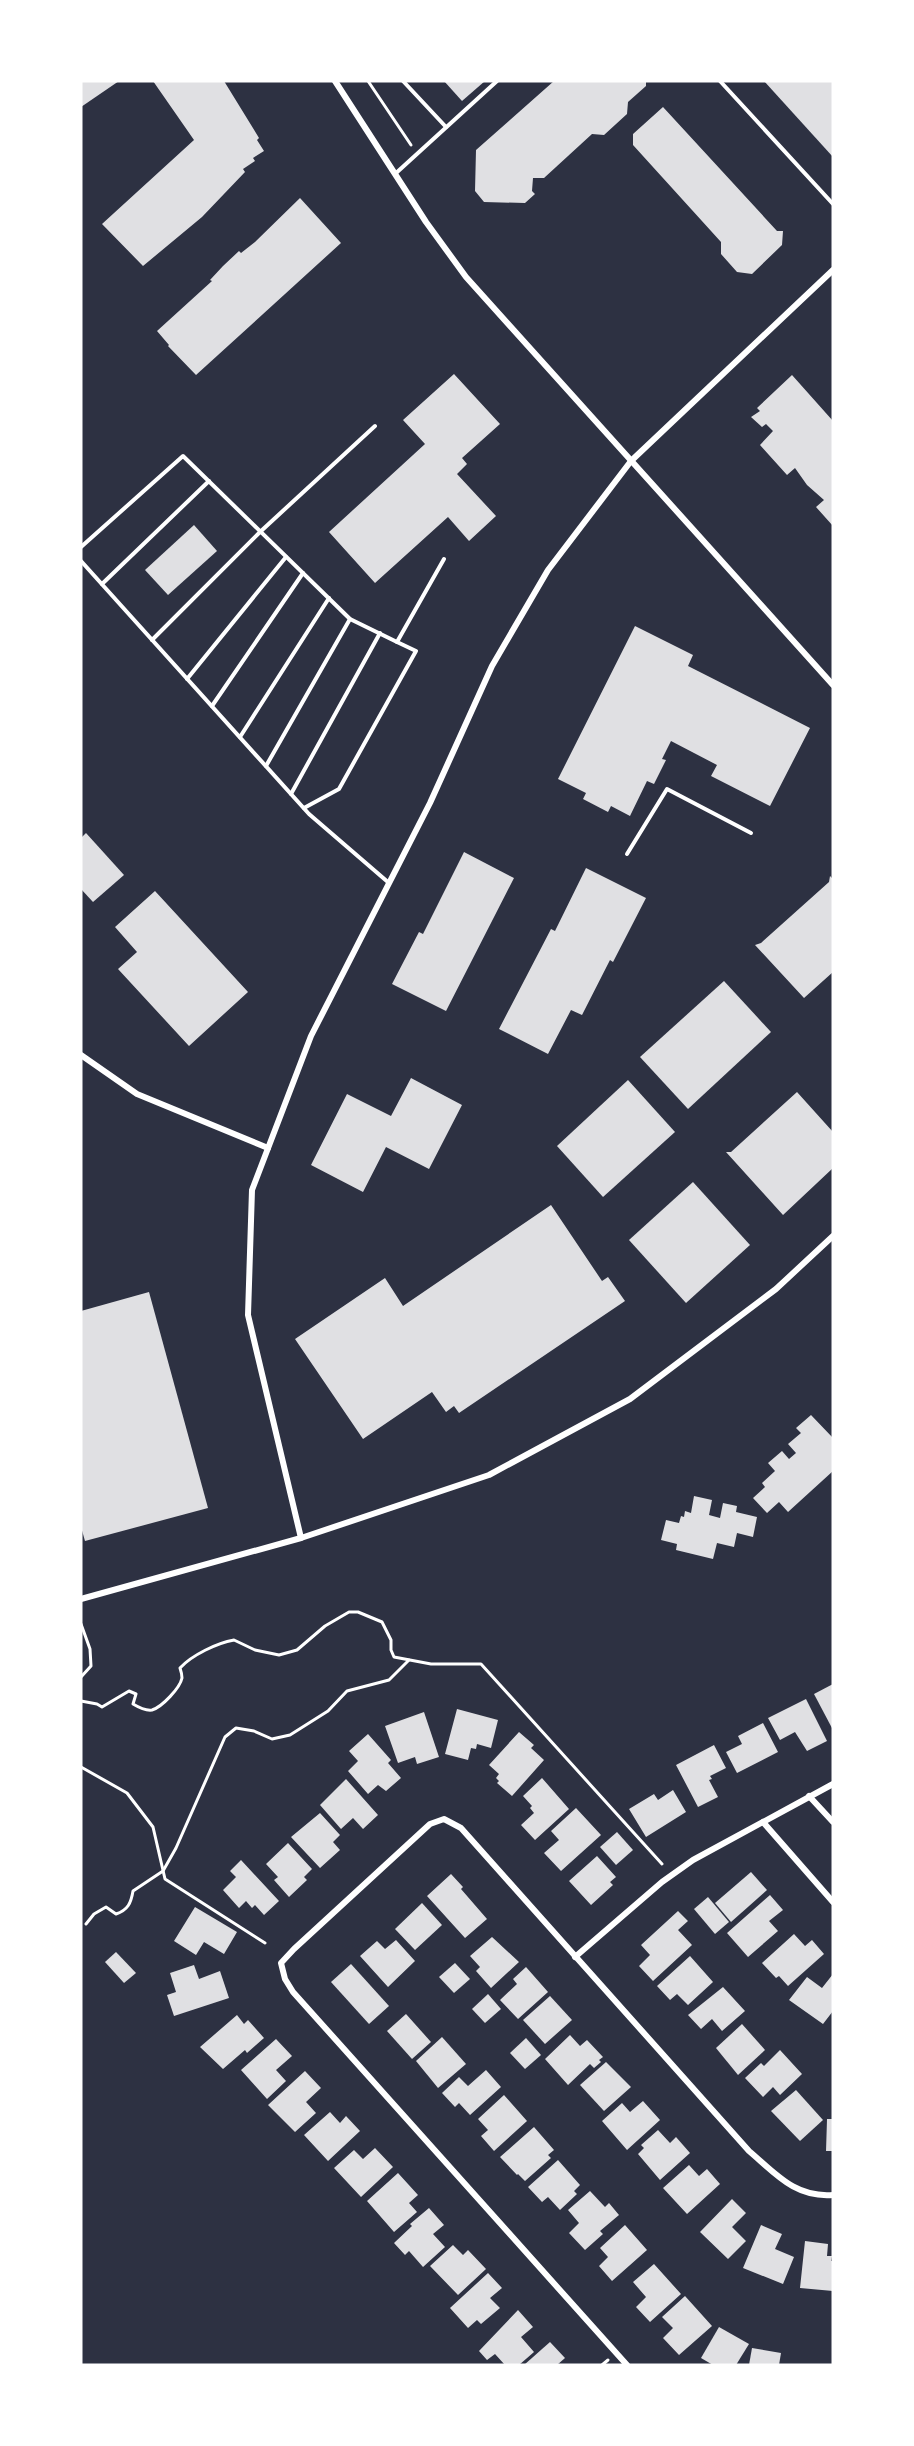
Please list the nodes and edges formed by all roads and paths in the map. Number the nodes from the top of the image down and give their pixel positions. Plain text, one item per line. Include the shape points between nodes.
1 (335, 81) edge
2 (368, 81) edge
3 (403, 81) edge
4 (496, 81) edge
5 (720, 81) edge
6 (446, 127) junction
7 (411, 145) dead end
8 (395, 174) junction
9 (833, 204) edge
10 (833, 270) edge
11 (375, 426) dead end
12 (631, 461) junction
13 (209, 481) junction
14 (260, 532) junction
15 (81, 548) edge
16 (286, 557) junction
17 (444, 559) dead end
18 (81, 561) edge
19 (303, 573) junction
20 (102, 584) junction
21 (329, 598) junction
22 (350, 619) junction
23 (380, 633) junction
24 (152, 640) junction
25 (397, 642) junction
26 (187, 679) junction
27 (833, 685) edge
28 (212, 706) junction
29 (240, 737) junction
30 (266, 766) junction
31 (291, 794) junction
32 (304, 808) junction
33 (751, 833) dead end
34 (627, 854) dead end
35 (389, 883) junction
36 (81, 1055) edge
37 (268, 1148) junction
38 (833, 1236) edge
39 (301, 1538) junction
40 (81, 1599) edge
41 (81, 1624) edge
42 (409, 1660) junction
43 (81, 1677) edge
44 (81, 1701) edge
45 (81, 1767) edge
46 (833, 1784) edge
47 (809, 1796) junction
48 (764, 1822) junction
49 (833, 1822) edge
50 (662, 1864) dead end
51 (163, 1871) junction
52 (833, 1902) edge
53 (86, 1924) dead end
54 (265, 1943) dead end
55 (575, 1957) junction
56 (833, 2195) edge
57 (627, 2365) edge

1 - 8 street
2 - 7 path
3 - 6 lane
4 - 6 lane
5 - 9 lane
6 - 8 lane
8 - 12 street via 466,277
10 - 12 street
11 - 14 lane
12 - 27 street
12 - 35 street via 548,570 492,666
13 - 14 lane
13 - 15 lane via 183,456
13 - 20 lane
14 - 16 lane
14 - 24 lane
16 - 19 lane
16 - 26 lane
17 - 25 lane
18 - 20 lane
19 - 21 lane
19 - 28 lane
20 - 24 lane
21 - 22 lane
21 - 29 lane
22 - 23 lane
22 - 30 lane
23 - 25 lane
23 - 31 lane
24 - 26 lane
25 - 32 lane via 416,651 339,789
26 - 28 lane
28 - 29 lane
29 - 30 lane
30 - 31 lane
31 - 32 lane
32 - 35 lane
33 - 34 lane via 668,789
35 - 37 street via 311,1036
36 - 37 street via 137,1094
37 - 39 street via 252,1190 248,1314
38 - 39 street via 776,1289 630,1399 489,1475
39 - 40 street
41 - 43 path via 91,1666
42 - 44 path via 394,1657 382,1622 349,1612 297,1650 279,1655 234,1640 212,1646 186,1661 180,1668 182,1678 177,1688 152,1710 133,1704 136,1694 129,1691 102,1707
42 - 50 path via 482,1664
42 - 51 path via 389,1680 346,1691 328,1711 290,1735 272,1739 236,1728 225,1737
45 - 51 path via 127,1793 153,1827
46 - 47 street
47 - 48 street
47 - 49 street
48 - 52 street
48 - 55 street via 685,1865
51 - 53 path via 133,1891 125,1911 116,1914 106,1907
51 - 54 path via 165,1879
55 - 56 street via 749,2151 793,2188
55 - 57 street via 461,1828 444,1819 430,1824 281,1963 292,1992

